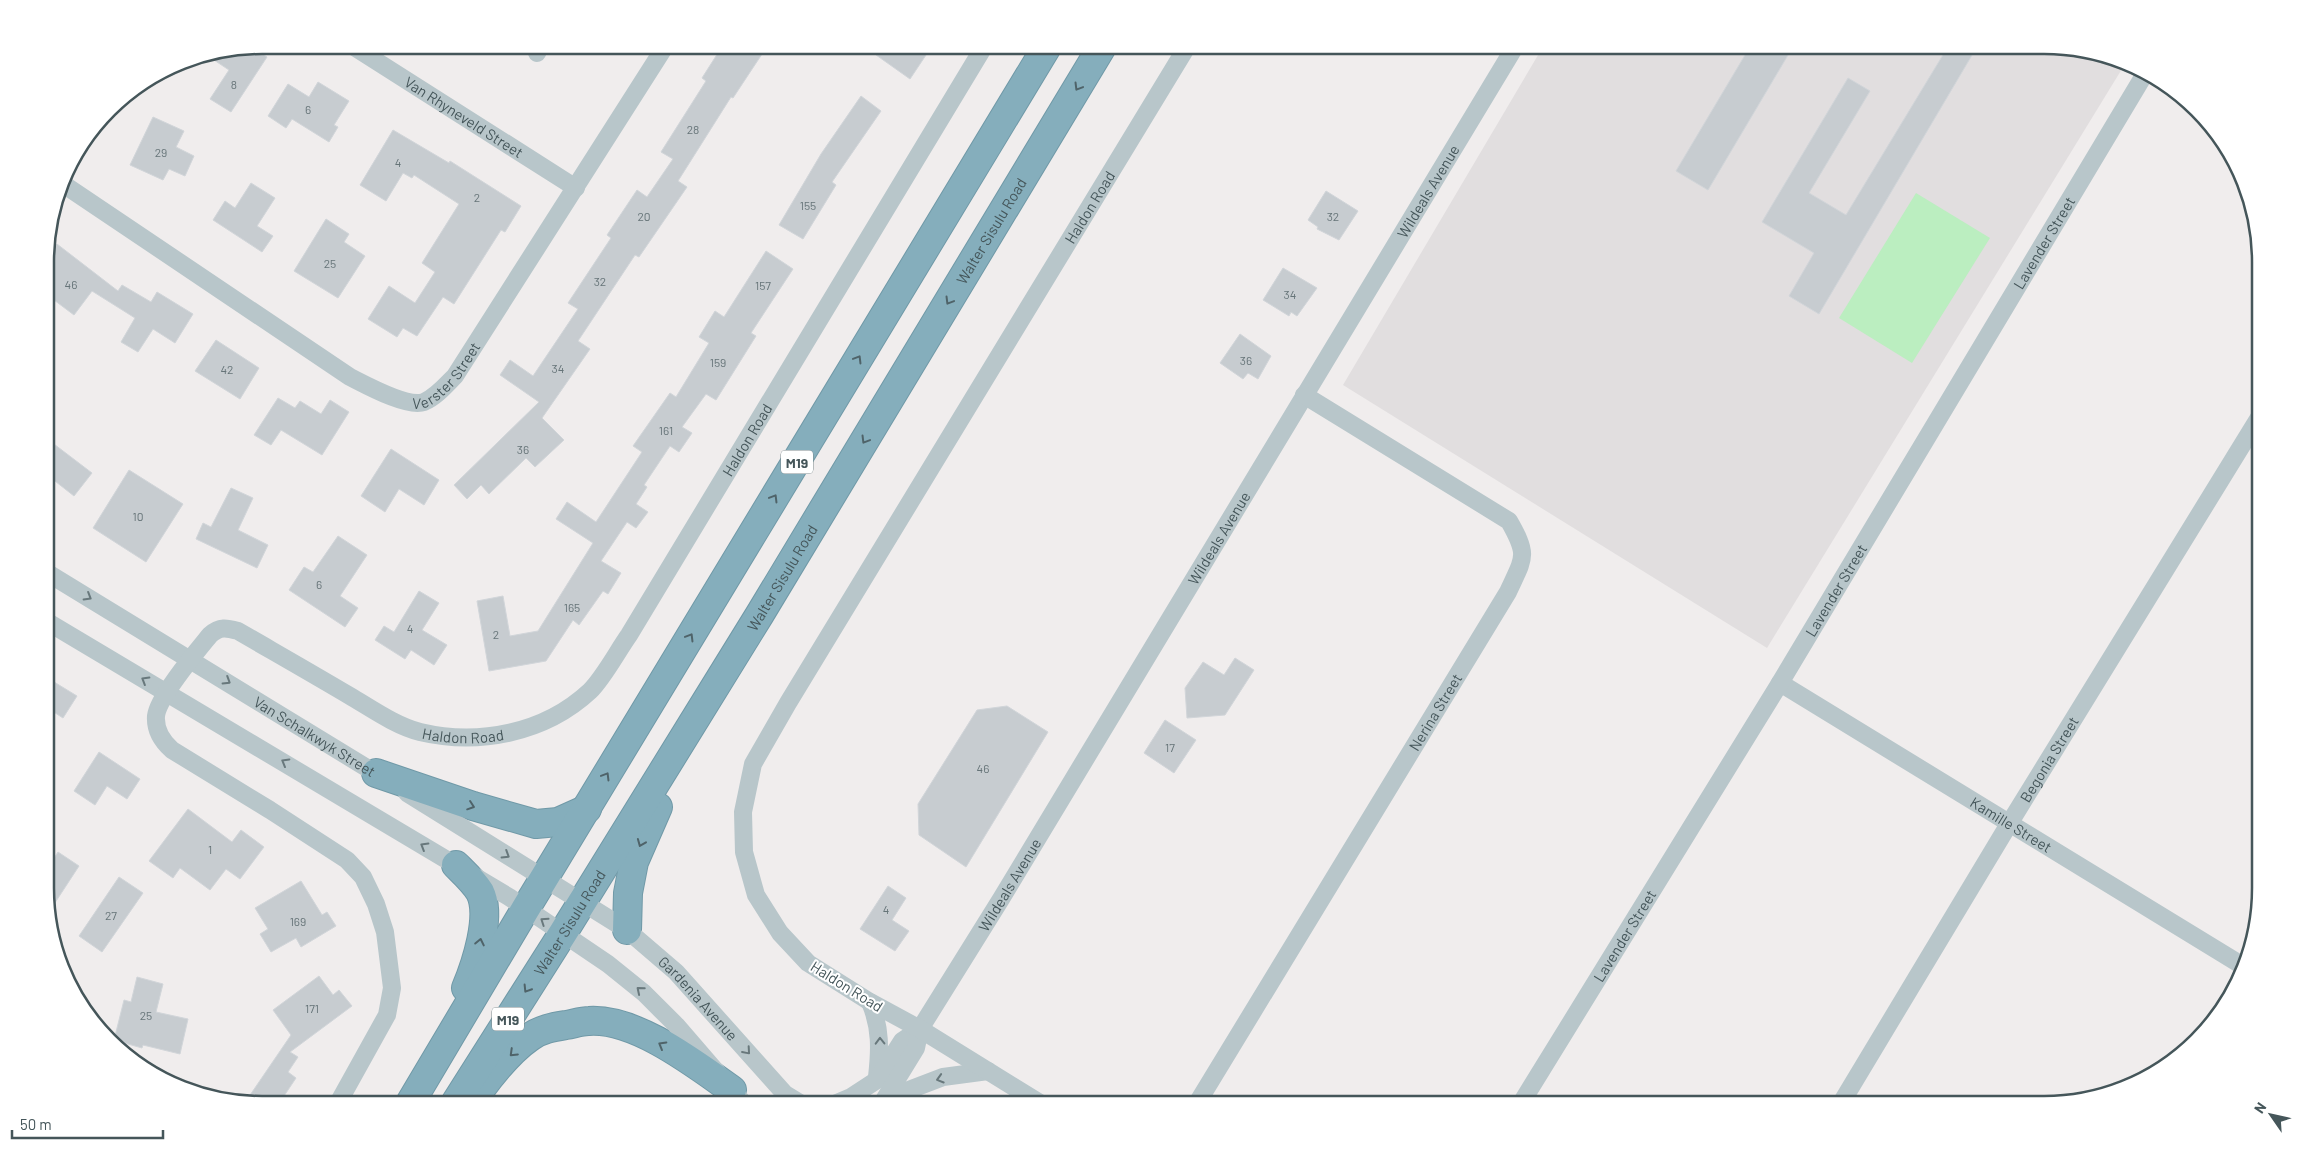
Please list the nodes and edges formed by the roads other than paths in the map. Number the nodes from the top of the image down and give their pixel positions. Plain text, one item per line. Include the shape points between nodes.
1 (364, 54) edge
2 (660, 54) edge
3 (980, 54) edge
4 (1043, 54) edge
5 (1098, 54) edge
6 (1183, 54) edge
7 (1511, 54) edge
8 (2142, 79) edge
9 (68, 187) edge
10 (576, 188) junction
11 (1304, 395) junction
12 (2252, 429) edge
13 (54, 577) edge
14 (760, 614) junction
15 (54, 626) edge
16 (191, 659) junction
17 (1780, 683) junction
18 (166, 693) junction
19 (376, 773) junction
20 (587, 809) junction
21 (2009, 824) junction
22 (456, 865) junction
23 (545, 878) junction
24 (582, 901) junction
25 (526, 908) junction
26 (627, 930) junction
27 (563, 933) junction
28 (2238, 963) edge
29 (870, 1002) junction
30 (920, 1029) junction
31 (431, 1069) junction
32 (988, 1071) junction
33 (877, 1080) junction
34 (342, 1096) edge
35 (414, 1096) edge
36 (460, 1096) edge
37 (475, 1096) edge
38 (736, 1096) edge
39 (737, 1096) edge
40 (788, 1096) edge
41 (851, 1096) edge
42 (886, 1096) edge
43 (902, 1096) edge
44 (1028, 1096) edge
45 (1201, 1096) edge
46 (1526, 1096) edge
47 (1845, 1096) edge

1 - 10 street, Van Rhyneveld Street
2 - 10 street, Verster Street
3 - 16 street, Haldon Road via 629,635 590,690 563,710 524,728 502,735 451,738 418,732 382,715 238,631 225,627 215,630
20 -> 4 highway, M19
5 -> 14 highway, Walter Sisulu Road / M19
6 - 29 street, Haldon Road via 753,764 743,812 744,852 756,895 780,933 808,963
7 - 11 street, Wildeals Avenue
8 - 17 street, Lavender Street
9 - 10 street, Verster Street via 350,377 379,392 423,402 437,394 454,376
11 - 30 street, Wildeals Avenue via 1002,899
11 - 45 street, Nerina Street via 1509,520 1522,542 1523,560 1503,601
12 - 21 street, Begonia Street
13 -> 16 street, Van Schalkwyk Street
14 - 24 highway, Walter Sisulu Road / M19
14 -> 26 highway via 646,833 630,877
18 -> 15 street
16 - 18 street, Haldon Road
16 -> 19 street, Van Schalkwyk Street
17 - 21 street, Kamille Street
17 - 46 street, Lavender Street
22 -> 18 street
18 - 34 street, Haldon Road via 156,714 163,742 347,860 363,877 376,904 385,932 392,988 387,1015
19 -> 20 highway via 536,824 558,822
19 -> 23 street, Van Schalkwyk Street
20 - 23 highway, M19
21 - 28 street, Kamille Street
21 - 47 street, Begonia Street
22 - 25 street
31 -> 22 highway via 469,980 485,914 480,892
23 - 24 street, Van Schalkwyk Street
23 - 25 highway, M19
24 - 26 street, Gardenia Avenue
24 - 27 highway, Walter Sisulu Road / M19
27 -> 25 street
25 - 31 highway, M19
26 -> 40 street, Gardenia Avenue via 676,972
27 -> 36 highway, Walter Sisulu Road / M19
39 -> 27 street via 687,1036 644,993
29 - 30 street, Haldon Road
33 -> 29 street via 880,1040 877,1018
30 - 32 street
30 - 33 street via 902,1041
30 - 42 street via 916,1048
31 - 35 highway, M19
32 -> 43 street via 944,1077 909,1090
32 - 44 street
33 - 41 street
38 -> 37 highway via 699,1067 647,1036 615,1024 589,1021 548,1028 530,1037

